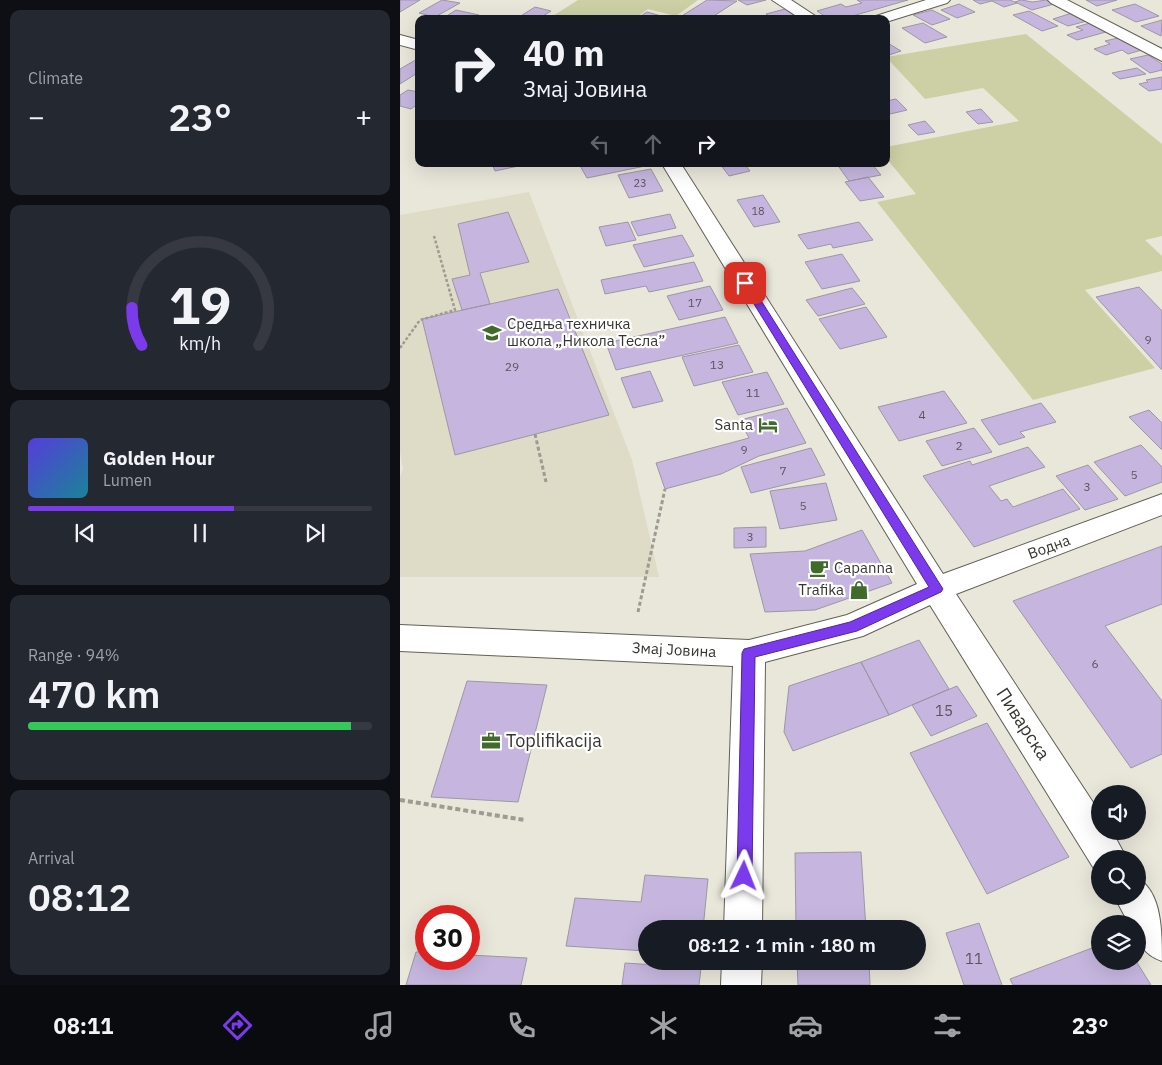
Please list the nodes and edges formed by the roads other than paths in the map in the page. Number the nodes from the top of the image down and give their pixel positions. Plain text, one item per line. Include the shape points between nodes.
1 (780, 0) edge
2 (942, 0) edge
3 (1056, 0) edge
4 (805, 15) edge
5 (890, 16) edge
6 (400, 40) edge
7 (415, 44) edge
8 (1162, 56) edge
9 (673, 167) edge
10 (1162, 504) edge
11 (936, 589) junction
12 (400, 638) edge
13 (749, 653) junction
14 (1103, 850) edge
15 (1139, 905) edge
16 (743, 920) edge
17 (1162, 942) edge
18 (742, 970) edge
19 (741, 985) edge

1 - 4 street
2 - 5 street
3 - 8 street
6 - 7 street
9 - 11 street, Пиварска
10 - 11 street, Водна
11 - 13 street, Змај Јовина via 852,627
11 - 14 street, Пиварска
12 - 13 street, Змај Јовина
13 - 16 street
15 - 17 street
18 - 19 street

